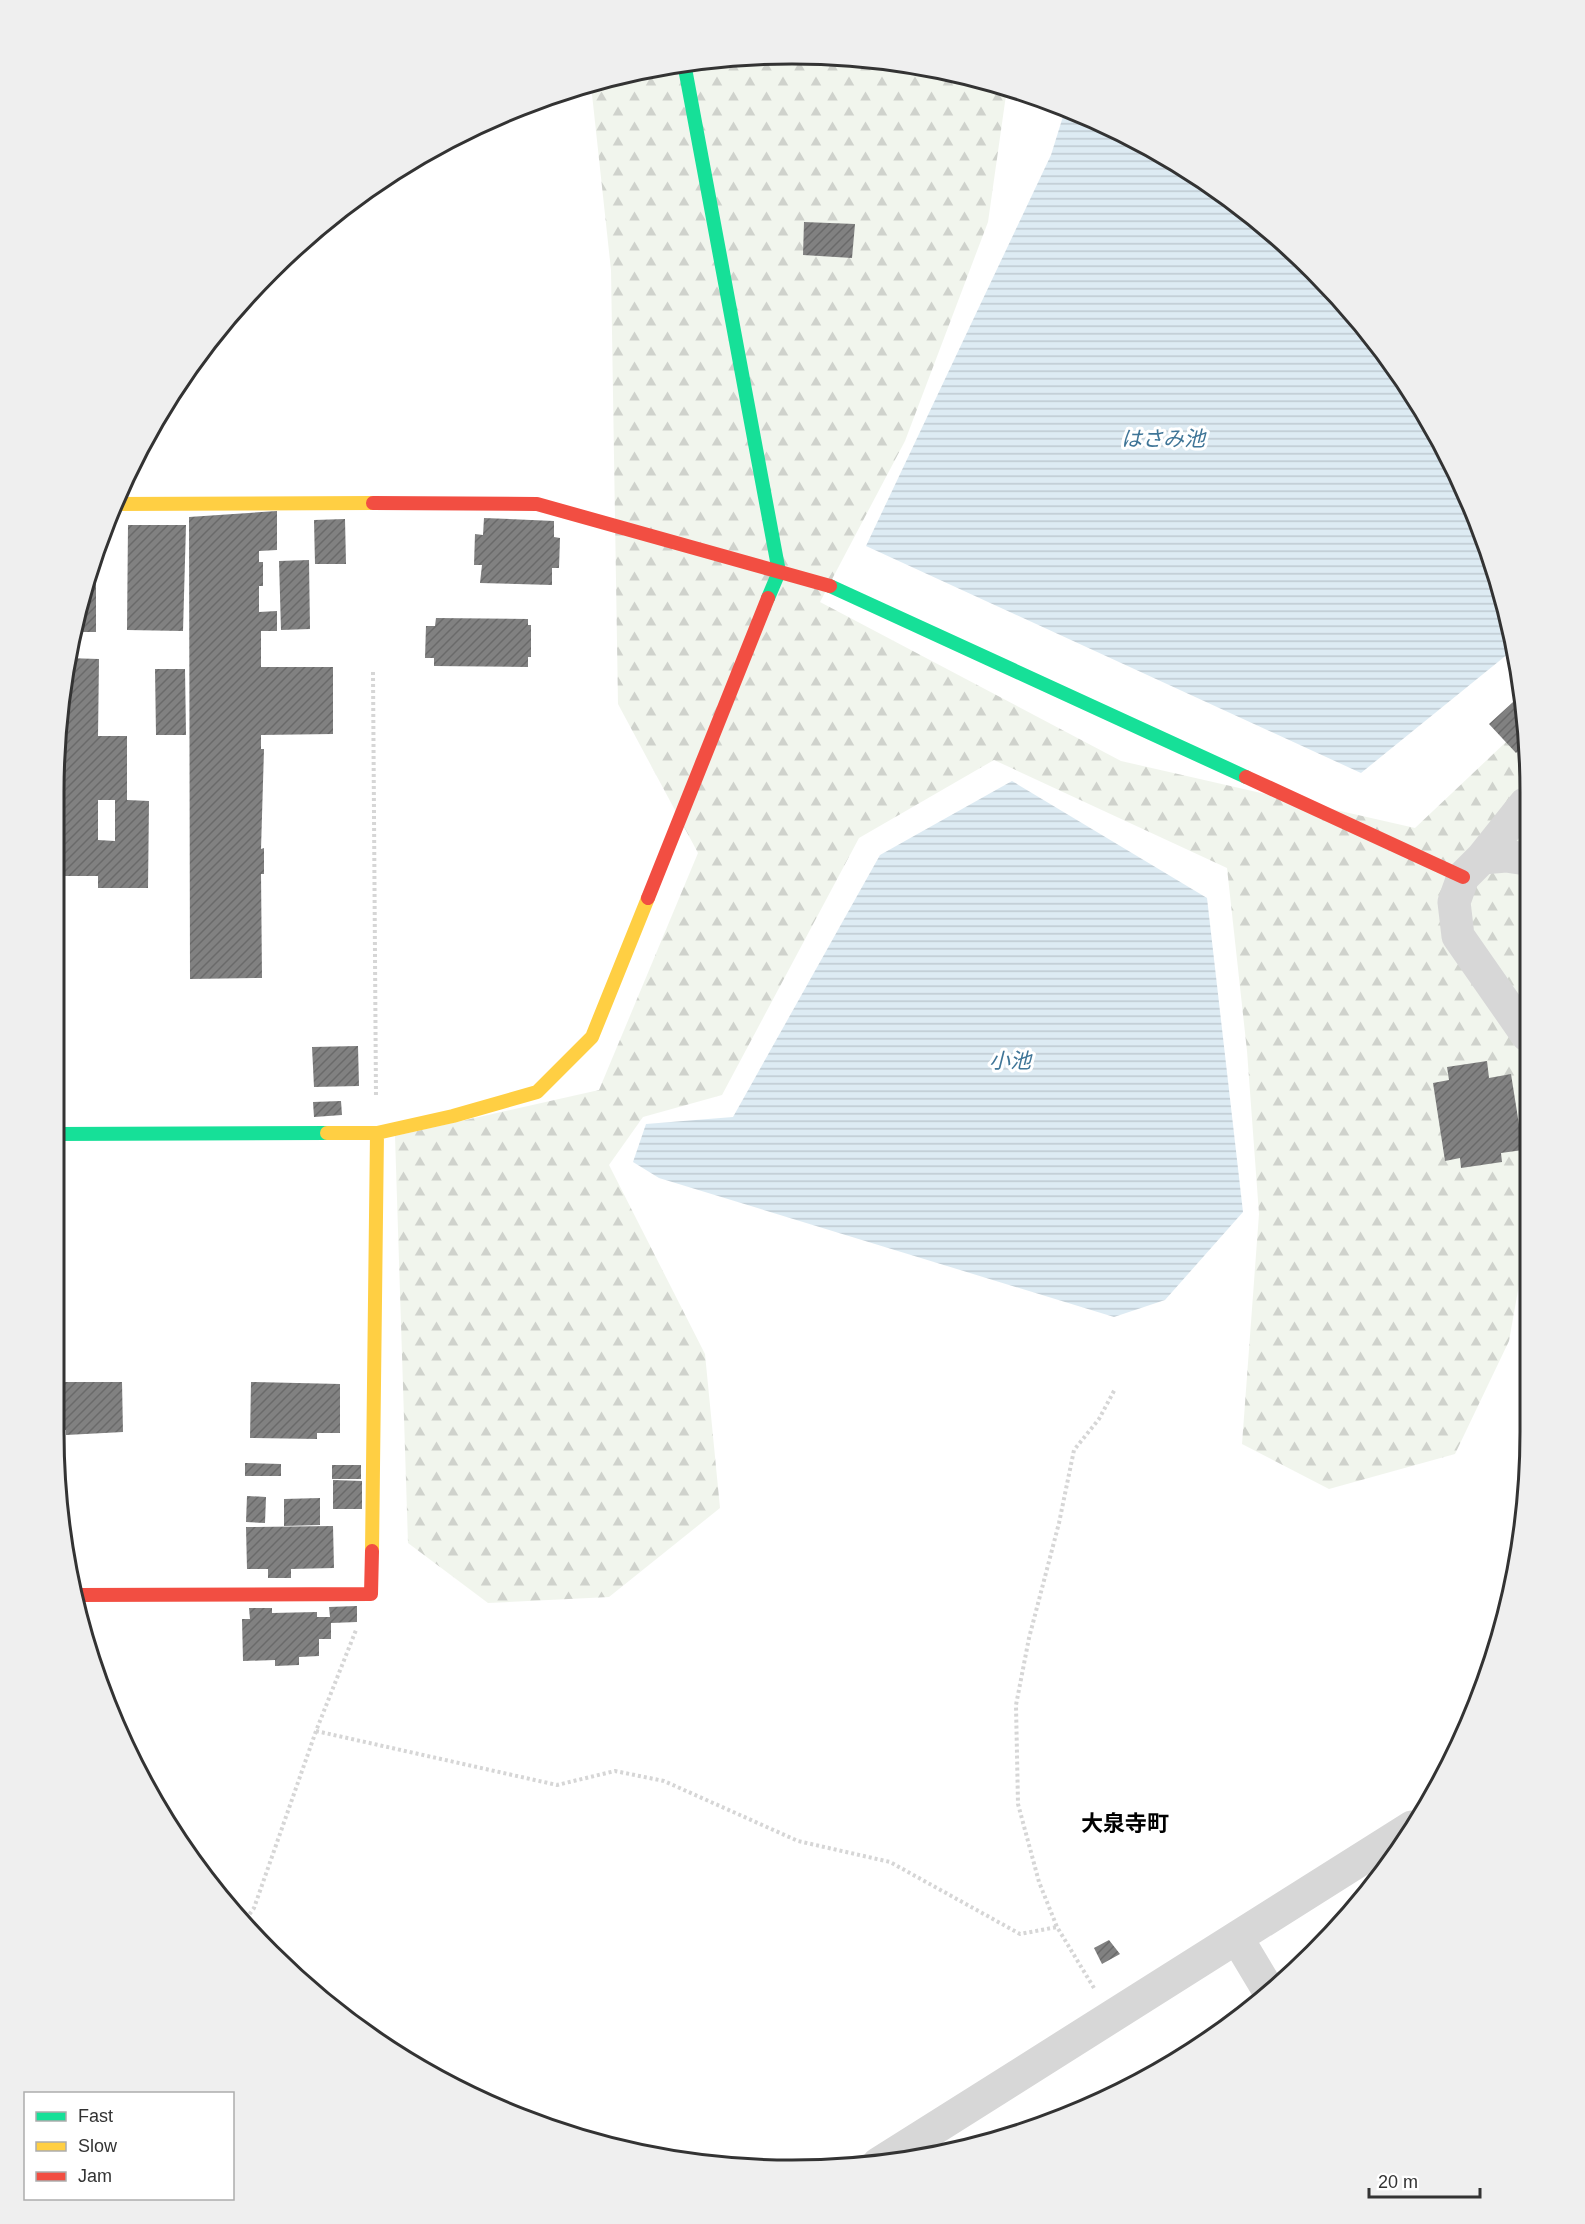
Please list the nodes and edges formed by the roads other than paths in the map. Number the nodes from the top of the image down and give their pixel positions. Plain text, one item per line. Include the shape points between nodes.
1 (686, 73) edge
2 (125, 504) edge
3 (779, 572) junction
4 (1520, 810) edge
5 (1520, 858) edge
6 (1472, 867) junction
7 (1520, 1025) edge
8 (377, 1133) junction
9 (64, 1134) edge
10 (83, 1595) edge
11 (1398, 1836) edge
12 (1237, 1938) junction
13 (1265, 1985) edge
14 (898, 2152) edge

1 - 3 street
2 - 3 street via 537,504
3 - 6 street via 824,583
3 - 8 street via 592,1037 537,1092
4 - 6 street
5 - 6 street via 1506,856
6 - 7 street via 1454,902 1458,936
8 - 9 street
8 - 10 street via 371,1594
11 - 12 street
12 - 13 street
12 - 14 street

